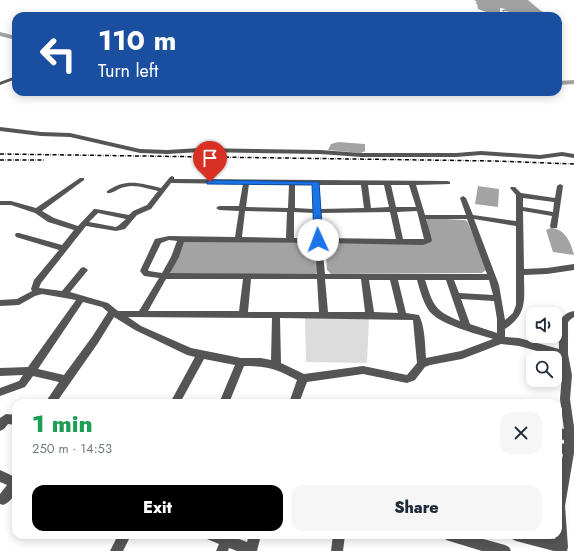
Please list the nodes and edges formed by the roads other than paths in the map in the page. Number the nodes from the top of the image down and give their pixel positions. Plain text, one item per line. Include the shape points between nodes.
1 (12, 79) edge
2 (0, 84) edge
3 (0, 129) edge
4 (574, 156) edge
5 (82, 179) dead end
6 (246, 183) junction
7 (292, 183) junction
8 (316, 183) junction
9 (364, 183) junction
10 (387, 183) junction
11 (412, 183) junction
12 (448, 183) dead end
13 (560, 186) dead end
14 (513, 188) dead end
15 (162, 190) junction
16 (109, 192) dead end
17 (519, 195) junction
18 (463, 198) dead end
19 (558, 201) junction
20 (0, 202) edge
21 (219, 208) dead end
22 (520, 208) junction
23 (243, 209) junction
24 (291, 210) junction
25 (317, 210) junction
26 (368, 210) junction
27 (393, 210) junction
28 (37, 211) junction
29 (421, 213) junction
30 (556, 215) junction
31 (130, 217) junction
32 (469, 217) junction
33 (520, 224) junction
34 (81, 226) junction
35 (554, 226) dead end
36 (19, 235) dead end
37 (182, 239) junction
38 (238, 239) junction
39 (290, 239) junction
40 (318, 240) junction
41 (400, 241) junction
42 (62, 248) junction
43 (574, 267) edge
44 (84, 270) dead end
45 (520, 272) junction
46 (164, 276) junction
47 (322, 276) junction
48 (365, 276) junction
49 (492, 276) junction
50 (247, 277) junction
51 (393, 277) junction
52 (420, 277) junction
53 (449, 277) junction
54 (37, 292) junction
55 (64, 294) junction
56 (456, 296) junction
57 (498, 298) junction
58 (81, 299) junction
59 (0, 303) edge
60 (114, 312) junction
61 (142, 314) junction
62 (243, 314) junction
63 (574, 314) edge
64 (276, 315) junction
65 (324, 315) junction
66 (370, 316) junction
67 (403, 316) junction
68 (466, 326) junction
69 (501, 327) junction
70 (501, 339) junction
71 (563, 354) junction
72 (201, 355) junction
73 (241, 362) junction
74 (422, 364) junction
75 (276, 365) junction
76 (31, 371) junction
77 (0, 372) edge
78 (570, 377) edge
79 (303, 378) junction
80 (66, 380) junction
81 (0, 392) edge
82 (53, 399) edge
83 (176, 399) edge
84 (226, 399) edge
85 (295, 399) edge
86 (571, 415) edge
87 (12, 420) edge
88 (0, 426) edge
89 (562, 434) edge
90 (570, 436) junction
91 (564, 449) edge
92 (562, 474) edge
93 (0, 476) edge
94 (12, 482) edge
95 (12, 487) edge
96 (3, 499) dead end
97 (123, 539) edge
98 (255, 539) edge
99 (338, 539) edge
100 (461, 539) edge
101 (529, 539) edge
102 (561, 539) edge
103 (226, 542) edge
104 (562, 549) edge
105 (251, 550) edge
106 (116, 551) edge
107 (337, 551) edge
108 (505, 551) edge

1 - 2 street
3 - 4 street via 70,135 140,151 320,152 361,155 456,155 481,152 540,157 562,154
5 - 28 street
6 - 7 street
6 - 15 street via 171,179
6 - 23 street
7 - 8 street
7 - 24 street
8 - 9 street
8 - 25 street
9 - 10 street
9 - 26 street
10 - 11 street
10 - 27 street
11 - 12 street
11 - 29 street
13 - 19 street
14 - 17 street
15 - 16 street via 126,184 118,185
15 - 31 street via 149,207
17 - 19 street
17 - 22 street
18 - 32 street
19 - 30 street
20 - 28 street
21 - 23 street
22 - 30 street
22 - 33 street
23 - 24 street
23 - 38 street
24 - 25 street
24 - 39 street
25 - 26 street
25 - 40 street
26 - 27 street
27 - 29 street
27 - 41 street
28 - 34 street via 51,220
29 - 32 street
29 - 41 street via 428,240
30 - 35 street
31 - 34 street via 122,227 116,229
31 - 34 street via 96,211
32 - 33 street
32 - 49 street
33 - 45 street
34 - 42 street
36 - 42 street
37 - 38 street
37 - 46 street
37 - 46 street via 168,238 158,241 144,268 147,274
38 - 39 street
39 - 40 street
40 - 41 street
40 - 47 street
42 - 54 street via 37,282
43 - 45 street
44 - 55 street
45 - 69 street via 519,313
46 - 50 street
46 - 61 street
47 - 48 street
47 - 50 street
47 - 65 street
48 - 51 street
48 - 66 street
49 - 53 street
49 - 57 street
50 - 62 street
51 - 52 street
51 - 67 street
52 - 53 street
52 - 68 street via 433,309 444,318
53 - 56 street
54 - 55 street
54 - 59 street via 19,302
55 - 58 street
56 - 57 street
56 - 68 street
57 - 69 street
58 - 60 street via 105,305
58 - 76 street
60 - 61 street
60 - 72 street via 138,328
60 - 80 street
61 - 62 street
62 - 64 street
63 - 71 street via 565,318
64 - 65 street
64 - 75 street
65 - 66 street
66 - 67 street
67 - 74 street via 416,318 418,323
68 - 70 street
69 - 70 street
70 - 71 street
70 - 74 street via 462,355
71 - 78 street
72 - 73 street
72 - 83 street
73 - 75 street
73 - 84 street
74 - 79 street via 412,377 407,379 363,370
75 - 79 street
76 - 77 street
76 - 80 street
76 - 81 street via 22,384
78 - 86 street via 565,398
79 - 85 street
80 - 82 street
86 - 90 street
87 - 88 street via 6,419
89 - 90 street
90 - 91 street
91 - 92 street
93 - 94 street
95 - 96 street
97 - 106 street
98 - 105 street
99 - 107 street
100 - 108 street
101 - 104 street
102 - 104 street
103 - 105 street

